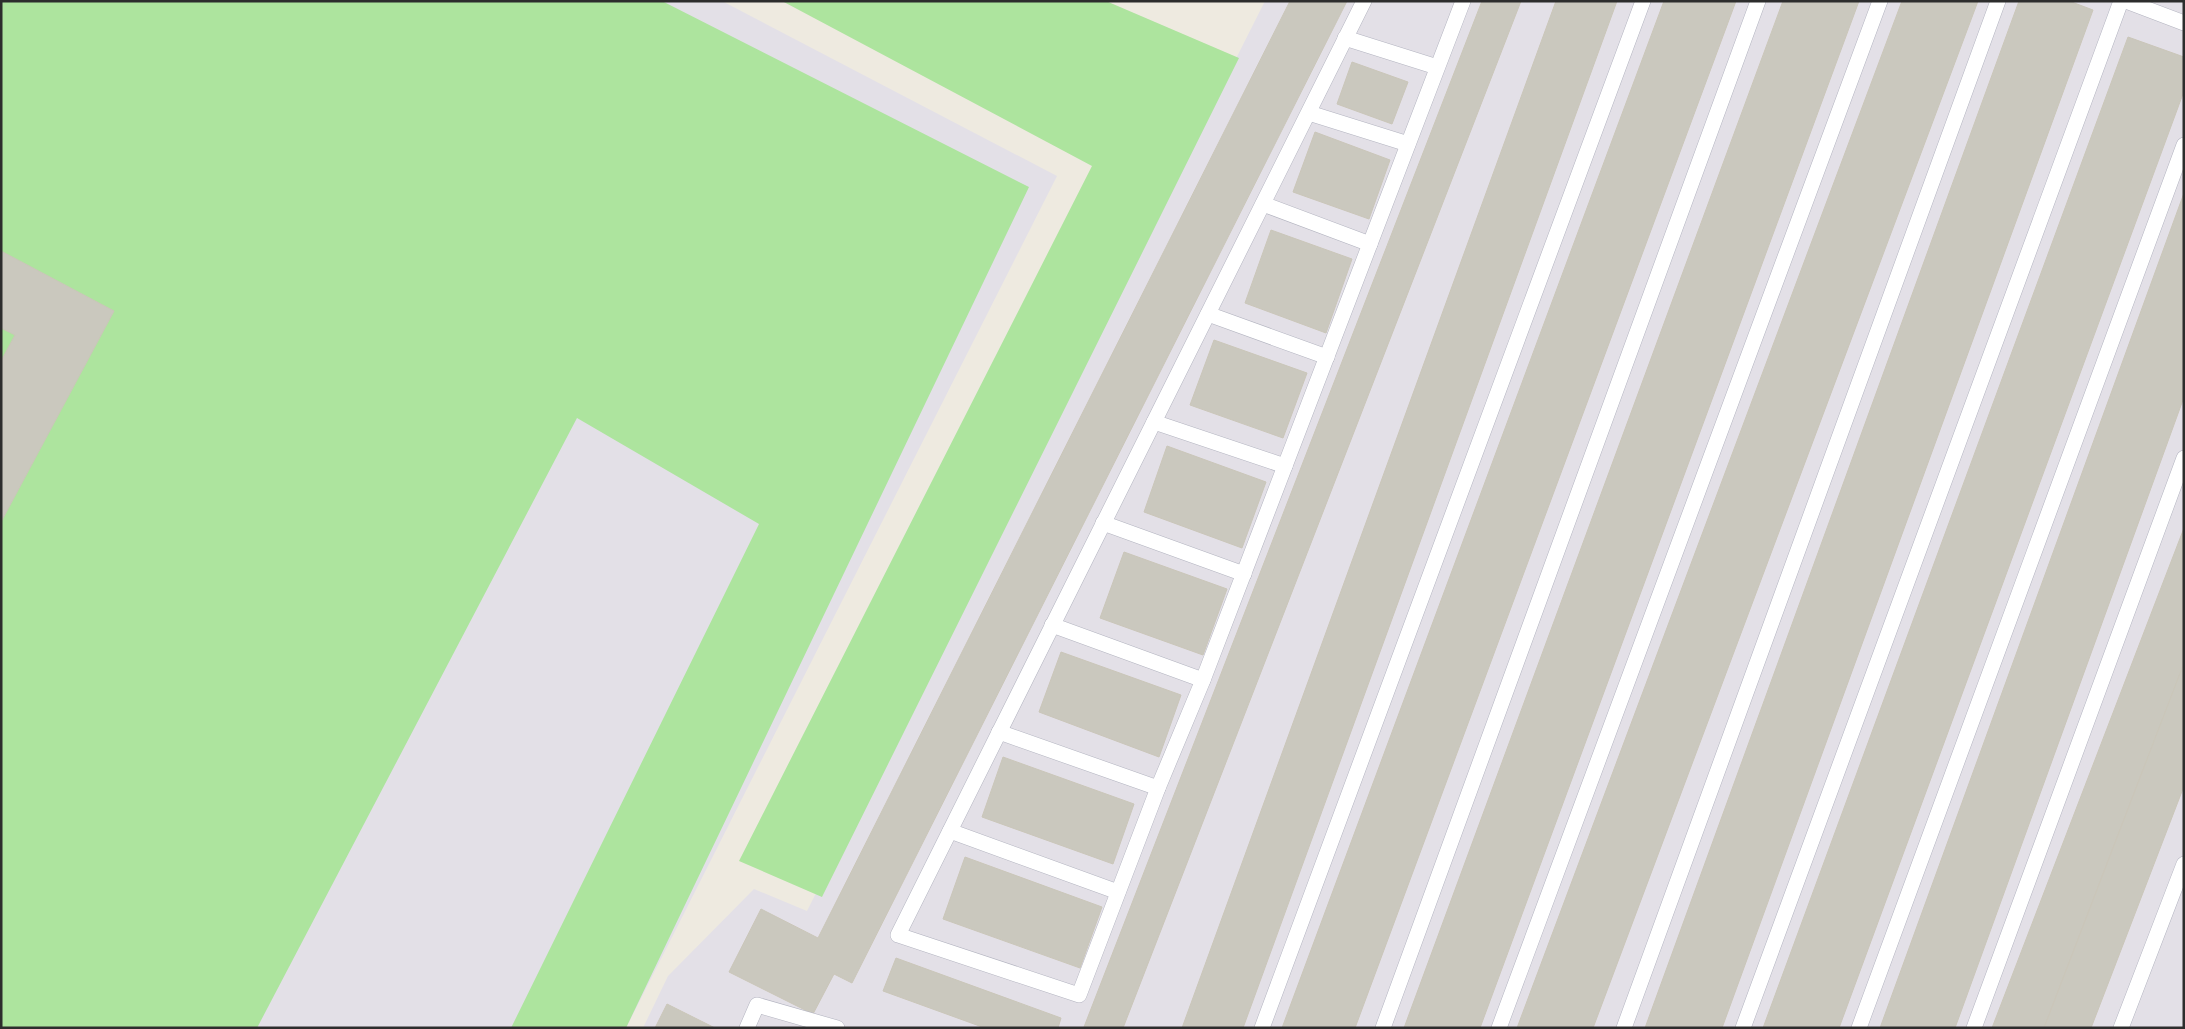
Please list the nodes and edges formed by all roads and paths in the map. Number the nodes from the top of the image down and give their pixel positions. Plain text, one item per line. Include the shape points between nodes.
1 (1364, 1) edge
2 (1463, 1) edge
3 (1643, 1) edge
4 (1758, 1) edge
5 (1880, 1) edge
6 (1998, 1) edge
7 (2121, 1) edge
8 (2126, 1) edge
9 (2184, 23) edge
10 (1345, 38) junction
11 (1438, 67) junction
12 (1308, 113) junction
13 (1408, 144) junction
14 (2184, 145) edge
15 (1263, 204) junction
16 (1370, 244) junction
17 (1208, 314) junction
18 (1326, 357) junction
19 (1154, 422) junction
20 (2184, 458) edge
21 (1285, 466) junction
22 (1103, 523) junction
23 (1244, 574) junction
24 (1052, 625) junction
25 (1203, 680) junction
26 (999, 732) junction
27 (1158, 788) junction
28 (950, 831) junction
29 (2184, 864) edge
30 (1118, 892) junction
31 (747, 1028) edge
32 (837, 1028) edge
33 (1262, 1028) edge
34 (1384, 1028) edge
35 (1499, 1028) edge
36 (1624, 1028) edge
37 (1743, 1028) edge
38 (1859, 1028) edge
39 (1974, 1028) edge
40 (2121, 1028) edge

1 - 10 lane
2 - 11 lane
3 - 33 lane
4 - 34 lane
5 - 35 lane
6 - 36 lane
7 - 37 lane
8 - 9 lane
10 - 11 lane
10 - 12 lane
11 - 13 lane
12 - 13 lane
12 - 15 lane
13 - 16 lane
14 - 38 lane
15 - 16 lane
15 - 17 lane
16 - 18 lane
17 - 18 lane
17 - 19 lane
18 - 21 lane
19 - 21 lane
19 - 22 lane
20 - 39 lane
21 - 23 lane
22 - 23 lane
22 - 24 lane
23 - 25 lane
24 - 25 lane
24 - 26 lane
25 - 27 lane
26 - 27 lane
26 - 28 lane
27 - 30 lane
28 - 30 lane
28 - 30 lane via 898,935 1078,994
29 - 40 lane
31 - 32 lane via 757,1005

